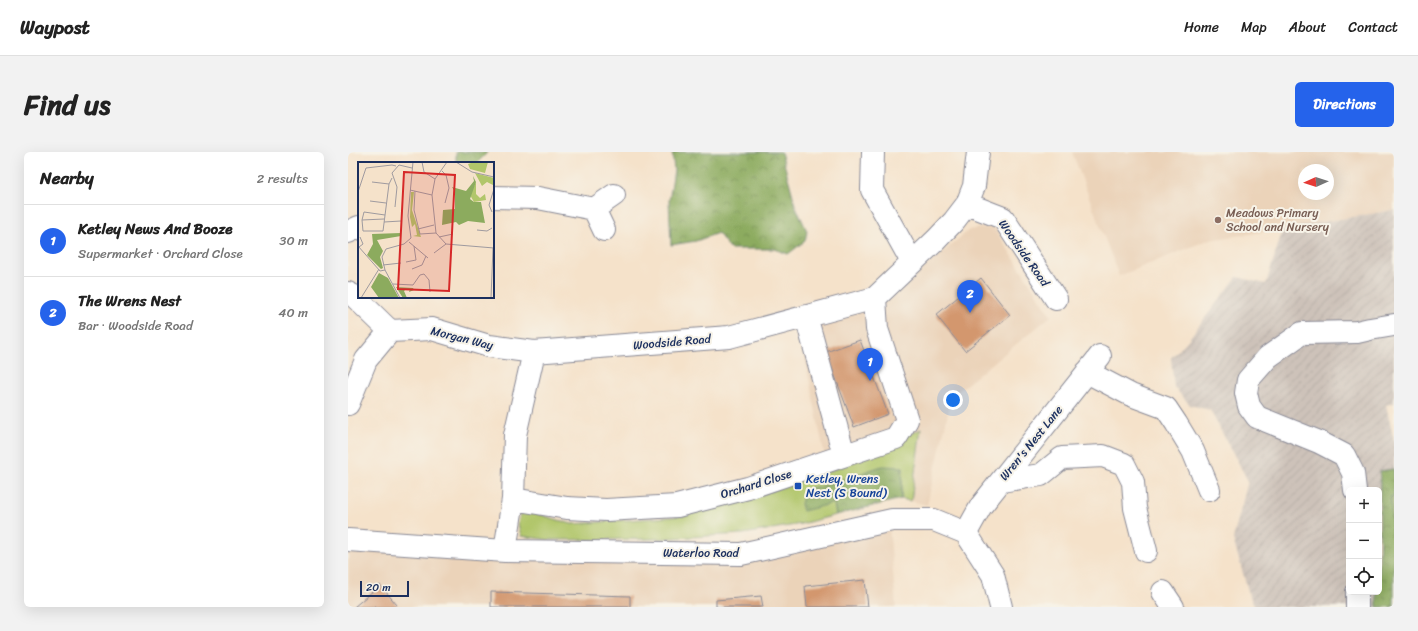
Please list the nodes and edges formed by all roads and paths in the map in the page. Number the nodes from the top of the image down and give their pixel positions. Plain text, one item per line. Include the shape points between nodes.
1 (873, 152) edge
2 (978, 152) edge
3 (614, 195) dead end
4 (494, 197) edge
5 (967, 204) junction
6 (594, 209) junction
7 (358, 227) edge
8 (604, 230) dead end
9 (348, 232) edge
10 (912, 262) junction
11 (348, 293) edge
12 (875, 298) junction
13 (1056, 299) dead end
14 (806, 316) junction
15 (1394, 325) edge
16 (390, 331) junction
17 (534, 352) junction
18 (348, 404) edge
19 (844, 455) junction
20 (1001, 481) junction
21 (1355, 487) edge
22 (1209, 490) dead end
23 (514, 499) junction
24 (966, 534) junction
25 (348, 540) edge
26 (505, 551) junction
27 (1146, 551) dead end
28 (1357, 595) edge
29 (1001, 607) edge
30 (1357, 607) edge

1 - 10 street via 872,190
2 - 5 street, Woodside Road via 977,172
3 - 6 street
4 - 6 street via 538,198
5 - 10 street, Woodside Road via 954,221
5 - 13 street, Woodside Road via 1003,218
6 - 8 street
7 - 9 street
10 - 12 street, Woodside Road
11 - 16 street
12 - 14 street, Woodside Road
12 - 19 street, Orchard Close via 877,329 907,420 896,438
14 - 17 street, Woodside Road via 729,337
14 - 19 street
15 - 21 street via 1358,332 1302,333 1268,357 1248,380 1246,394 1249,406 1257,417 1344,455 1353,473
16 - 17 street, Morgan Way via 432,329 489,346
16 - 18 street via 366,360
17 - 23 street via 515,435
19 - 23 street, Orchard Close via 748,488 676,506 606,510 567,508
20 - 22 street, Wren's Nest Lane via 1094,364 1131,395 1166,408 1193,451
20 - 24 street, Wren's Nest Lane via 981,506
20 - 27 street via 1041,475 1062,458 1103,456 1124,464 1133,482 1135,508
23 - 26 street
24 - 26 street, Waterloo Road via 934,520 892,520 741,554
24 - 29 street via 993,575
25 - 26 street, Waterloo Road
28 - 30 street

